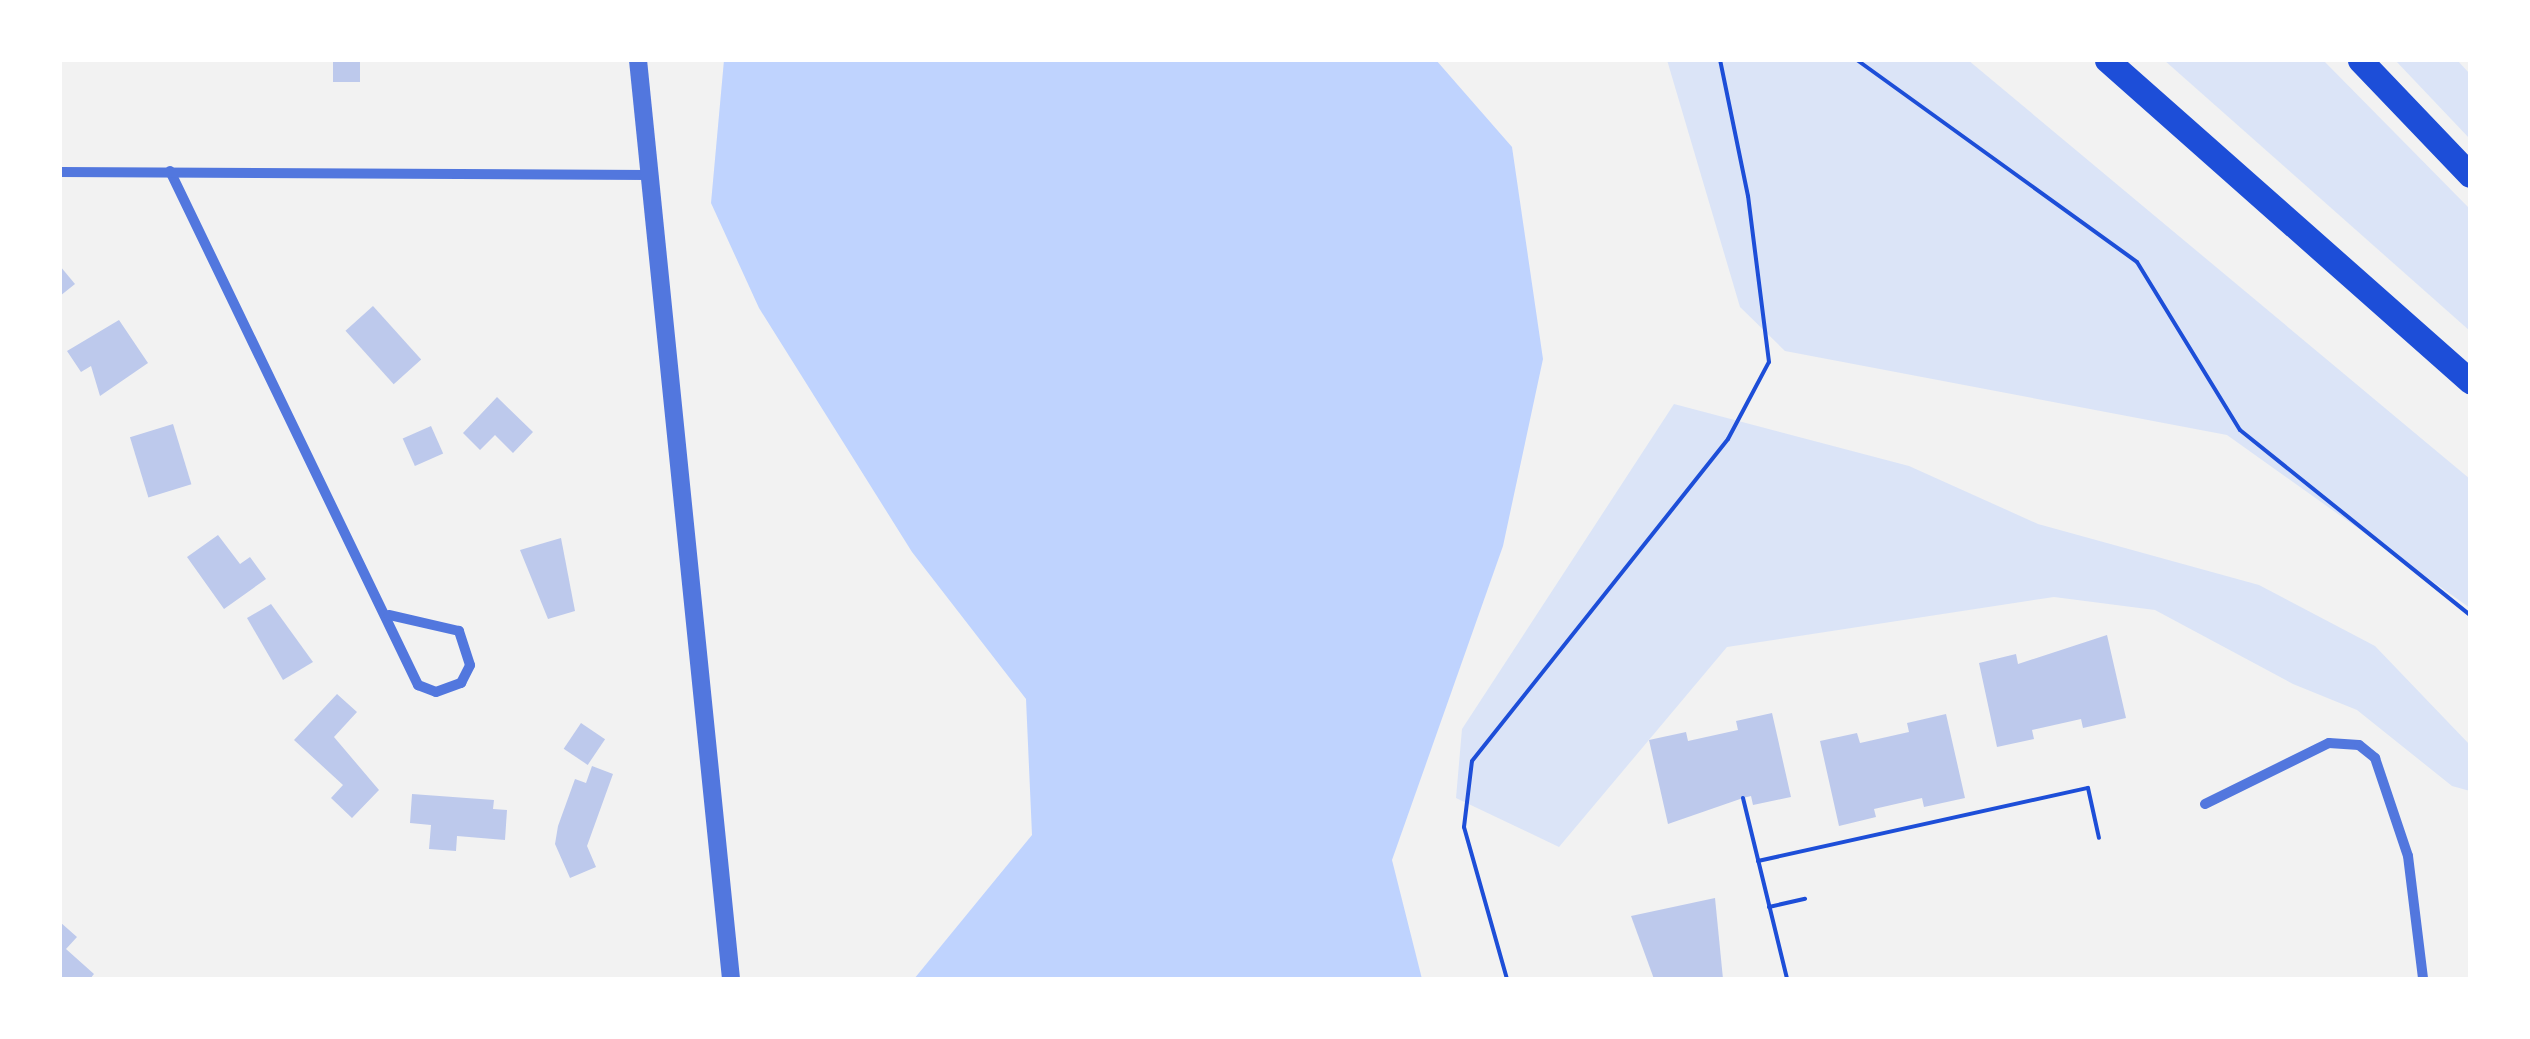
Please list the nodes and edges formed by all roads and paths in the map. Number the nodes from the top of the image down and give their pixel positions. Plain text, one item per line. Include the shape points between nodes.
1 (638, 60) edge
2 (1720, 60) edge
3 (1857, 60) edge
4 (2099, 60) edge
5 (2107, 60) edge
6 (2360, 60) edge
7 (2139, 90) junction
8 (170, 171) junction
9 (60, 172) edge
10 (650, 175) junction
11 (2470, 175) edge
12 (2470, 381) edge
13 (389, 615) junction
14 (2470, 615) edge
15 (1743, 798) dead end
16 (2205, 804) dead end
17 (2098, 838) dead end
18 (1758, 861) junction
19 (1805, 900) dead end
20 (1769, 907) junction
21 (731, 979) edge
22 (1507, 979) edge
23 (1787, 979) edge
24 (2424, 979) edge

1 - 10 street
2 - 22 path via 1748,196 1768,362 1728,438 1472,761 1464,828
3 - 14 path via 2136,262 2240,430
4 - 7 highway
5 - 7 highway
6 - 11 highway
7 - 12 highway
8 - 9 street
8 - 10 street
8 - 13 street
10 - 21 street
13 - 13 street via 459,631 470,665 461,683 436,692 418,685
15 - 18 path
16 - 24 street via 2328,743 2367,752 2408,856
17 - 18 path via 2088,788
18 - 20 path
19 - 20 path
20 - 23 path

